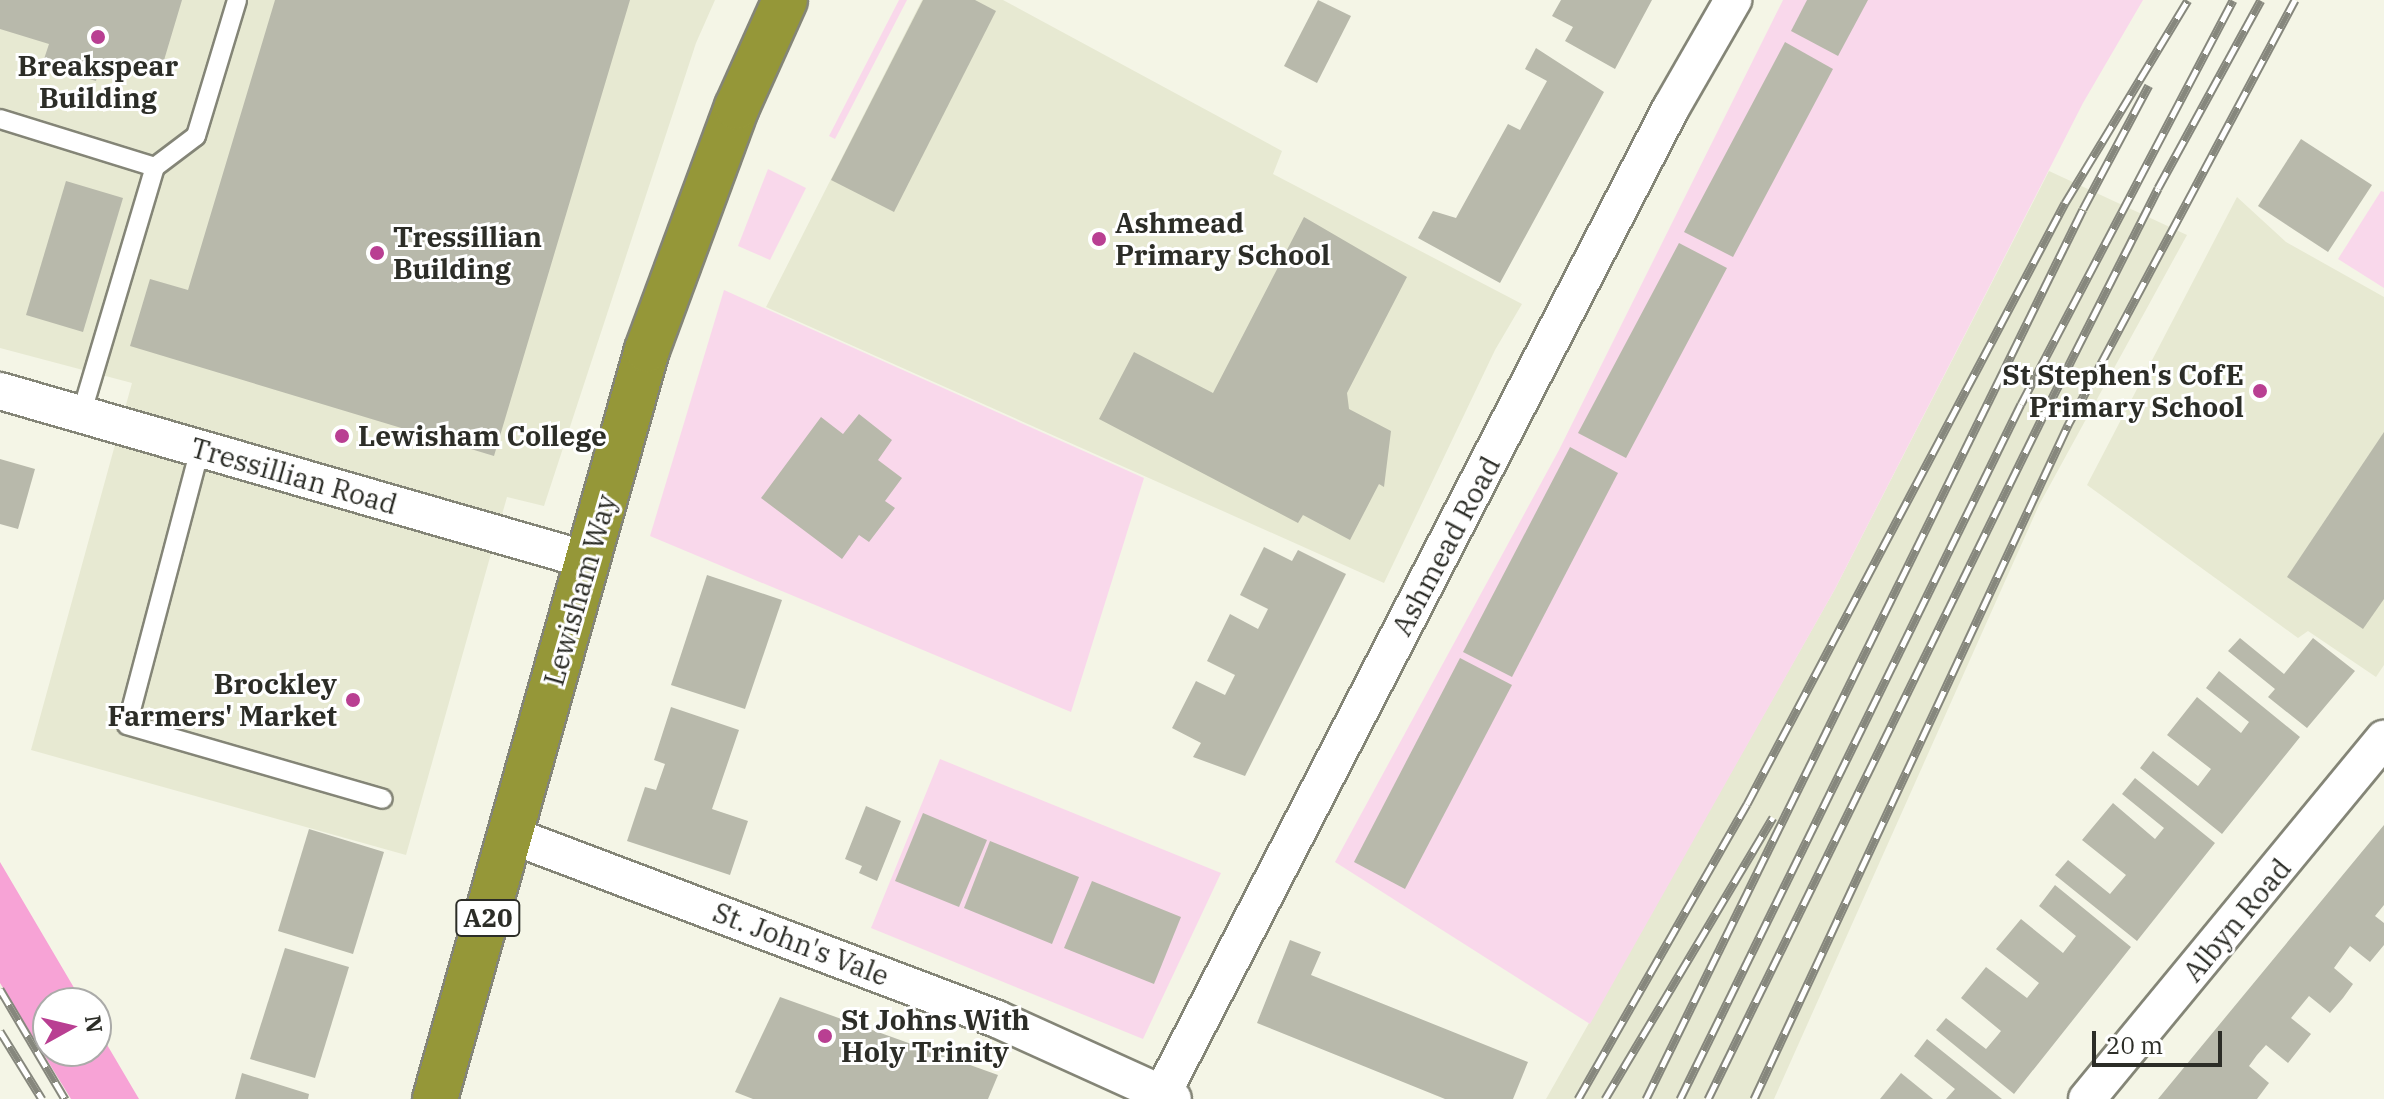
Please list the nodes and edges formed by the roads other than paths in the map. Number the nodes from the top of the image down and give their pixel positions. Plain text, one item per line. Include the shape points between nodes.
1 (237, 0) edge
2 (785, 0) edge
3 (1733, 0) edge
4 (0, 119) edge
5 (155, 167) junction
6 (0, 391) edge
7 (81, 415) junction
8 (200, 449) junction
9 (587, 560) junction
10 (2384, 739) edge
11 (383, 799) dead end
12 (513, 836) junction
13 (1167, 1096) edge
14 (435, 1099) edge
15 (2087, 1099) edge

1 - 5 lane via 196,136
2 - 9 highway, Lewisham Way / A20 via 737,107 647,350
3 - 13 street, Ashmead Road via 1671,108
4 - 5 lane
5 - 7 lane
6 - 7 street, Tressillian Road
7 - 8 street, Tressillian Road
8 - 9 street, Tressillian Road
8 - 11 lane via 127,725
9 - 12 highway, Lewisham Way / A20
10 - 15 street, Albyn Road
12 - 13 street, St. John's Vale via 997,1019
12 - 14 highway, Lewisham Way / A20

